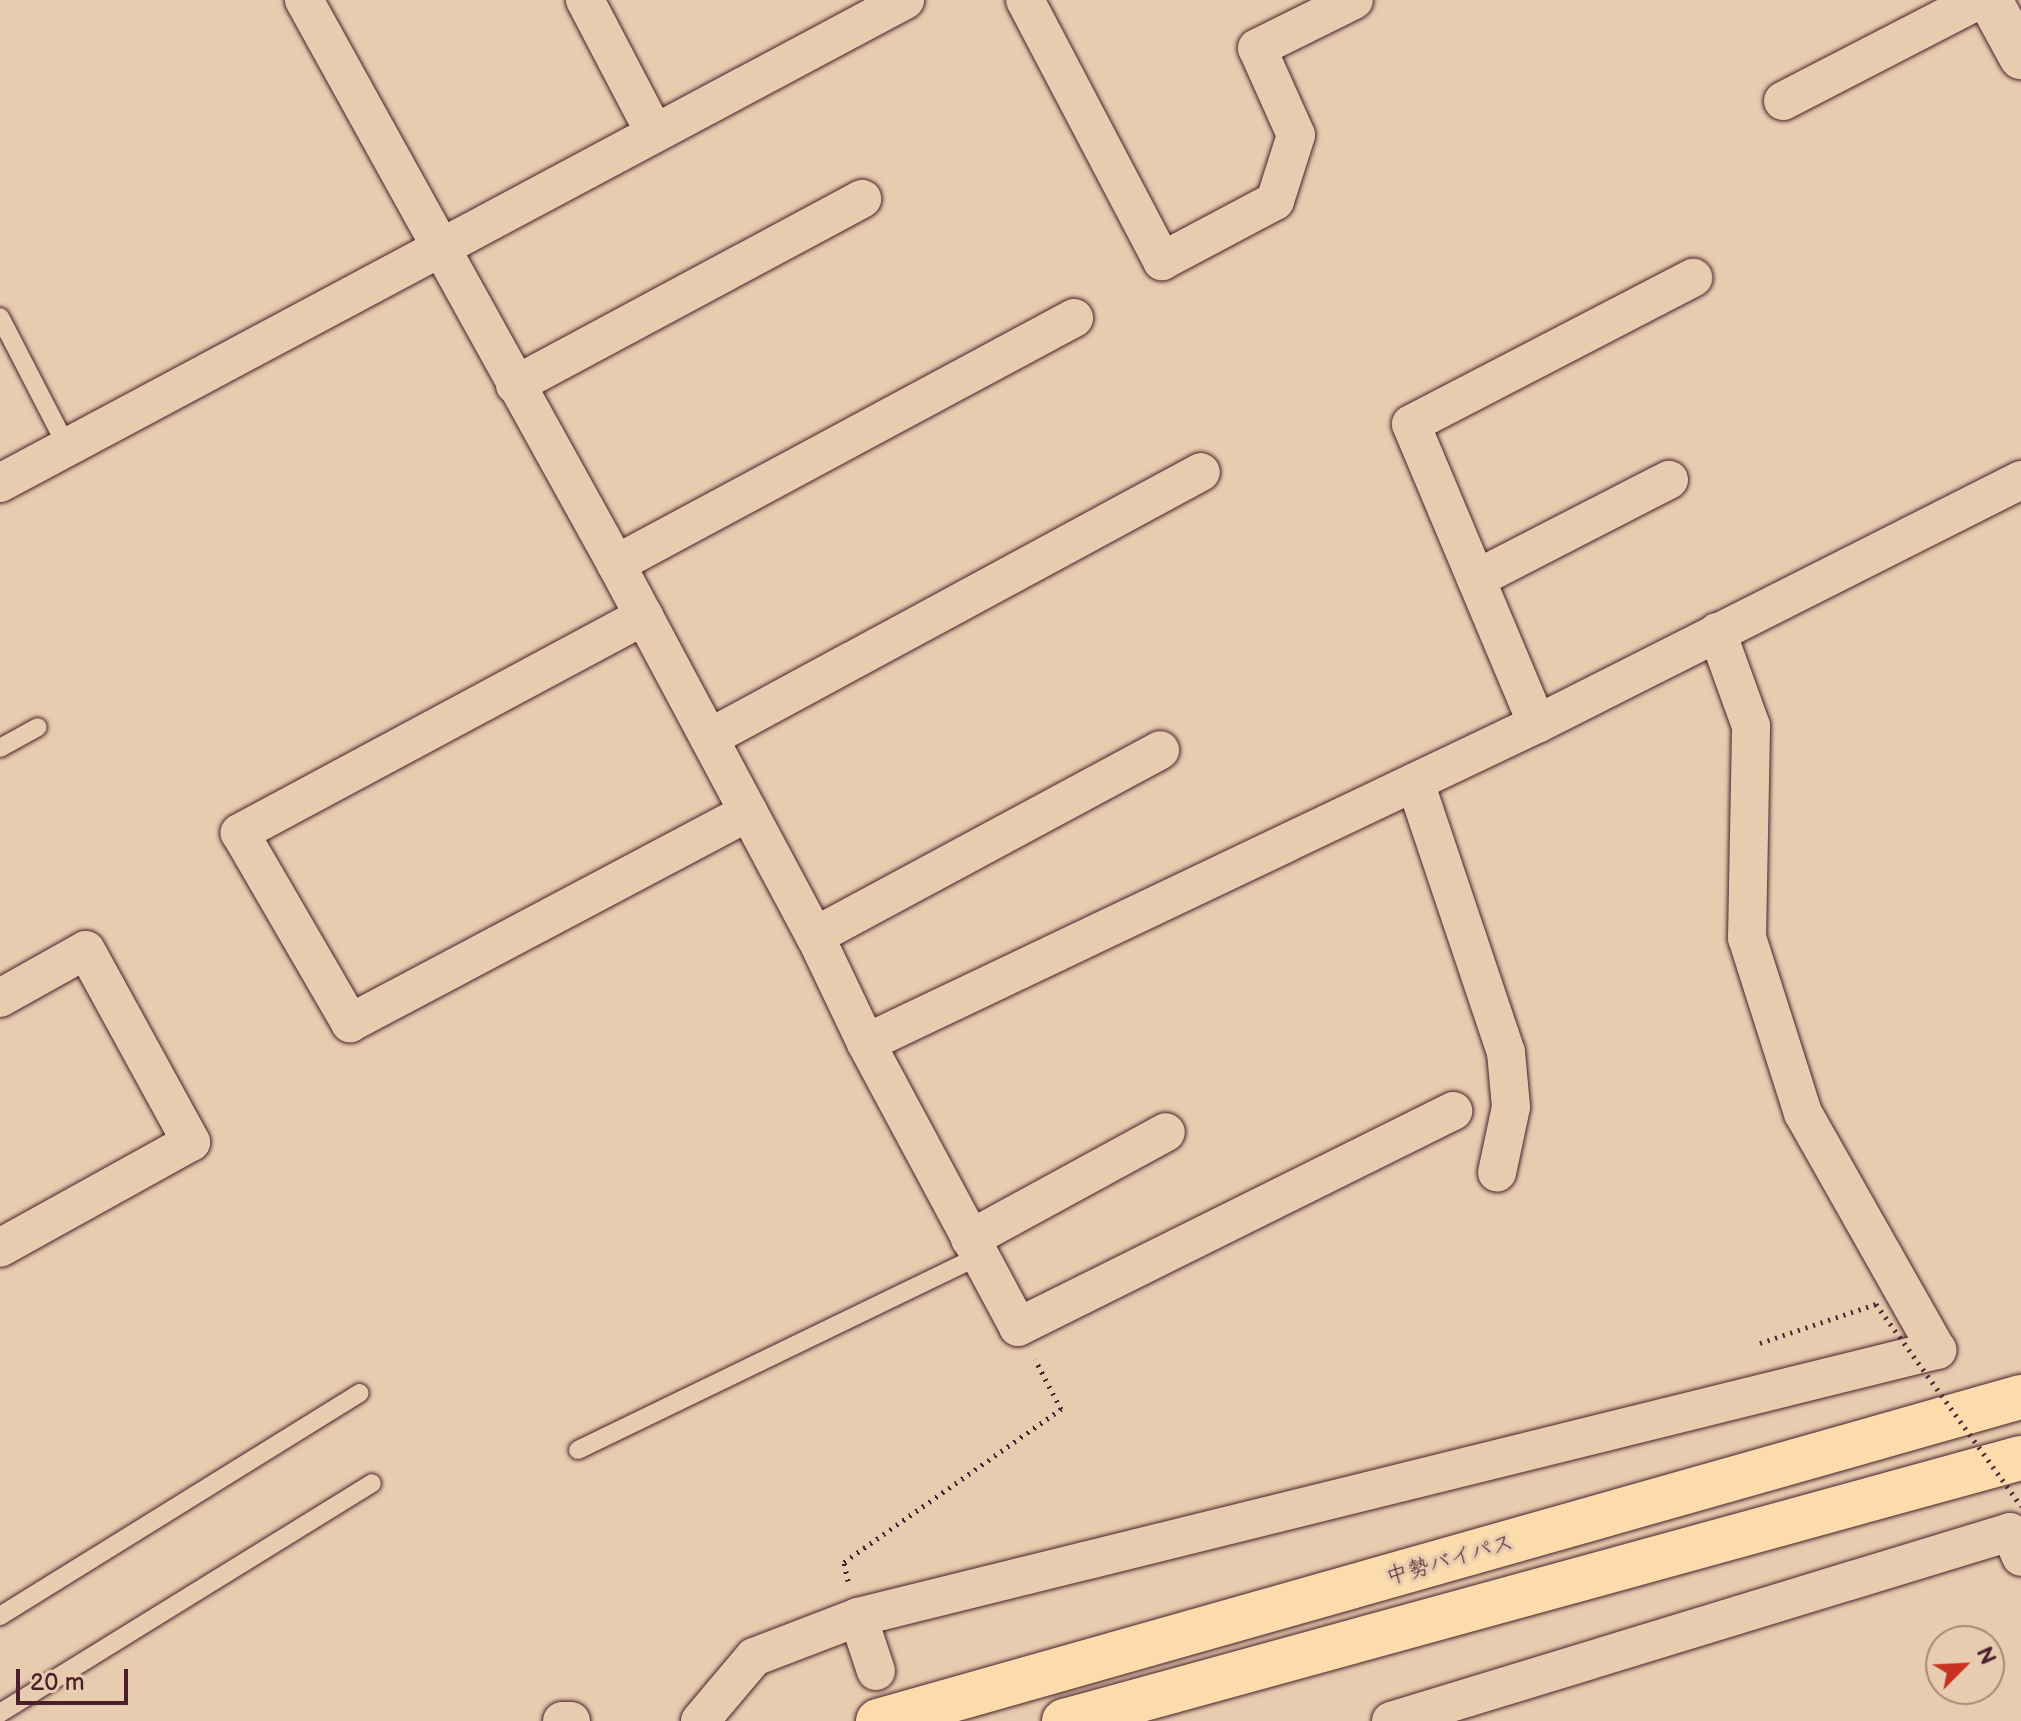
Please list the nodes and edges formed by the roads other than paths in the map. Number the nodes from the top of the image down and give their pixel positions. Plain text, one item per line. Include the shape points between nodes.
1 (304, 0) edge
2 (585, 0) edge
3 (905, 0) edge
4 (1025, 0) edge
5 (1354, 0) edge
6 (1979, 0) edge
7 (1990, 0) edge
8 (2021, 57) edge
9 (1783, 101) dead end
10 (654, 132) junction
11 (862, 199) dead end
12 (441, 247) junction
13 (1693, 278) dead end
14 (0, 317) edge
15 (1074, 318) dead end
16 (515, 385) junction
17 (66, 445) junction
18 (1201, 472) dead end
19 (1669, 480) dead end
20 (2021, 480) edge
21 (0, 483) edge
22 (616, 564) junction
23 (1476, 579) junction
24 (644, 616) junction
25 (1717, 632) junction
26 (1537, 724) junction
27 (38, 727) dead end
28 (709, 738) junction
29 (0, 748) edge
30 (1160, 750) dead end
31 (1415, 782) junction
32 (749, 812) junction
33 (815, 936) junction
34 (0, 998) edge
35 (866, 1043) junction
36 (1453, 1111) dead end
37 (1166, 1132) dead end
38 (1497, 1173) dead end
39 (0, 1248) edge
40 (975, 1248) junction
41 (359, 1393) dead end
42 (2021, 1397) edge
43 (578, 1450) dead end
44 (2021, 1458) edge
45 (372, 1483) dead end
46 (2021, 1557) edge
47 (0, 1616) edge
48 (858, 1617) junction
49 (876, 1671) dead end
50 (0, 1713) edge
51 (562, 1721) edge
52 (571, 1721) edge
53 (700, 1721) edge
54 (878, 1721) edge
55 (1064, 1721) edge
56 (1391, 1721) edge

1 - 12 street
2 - 10 street
3 - 10 street
4 - 5 street via 1162,261 1275,201 1296,135 1257,48
6 - 9 street
7 - 8 street
10 - 12 street
11 - 16 street
12 - 16 street
12 - 17 street
13 - 23 street via 1411,424
14 - 17 lane
15 - 22 street
16 - 22 street
17 - 21 street
18 - 28 street
19 - 23 street
20 - 25 street
22 - 24 street
23 - 26 street
24 - 28 street
24 - 32 street via 240,833 350,1023
25 - 26 street
25 - 48 street via 1751,726 1747,938 1803,1113 1937,1350
26 - 31 street
27 - 29 lane
28 - 32 street
30 - 33 street
31 - 35 street
31 - 38 street via 1506,1052 1511,1107
32 - 33 street
33 - 35 street
34 - 39 street via 86,950 191,1142
35 - 40 street
36 - 40 street via 1018,1327
37 - 40 street
40 - 43 lane
41 - 47 lane
42 - 54 highway, 中勢バイパス
44 - 55 highway
45 - 50 lane
46 - 56 street via 2010,1532
48 - 49 street
48 - 53 street via 754,1657
51 - 52 street

